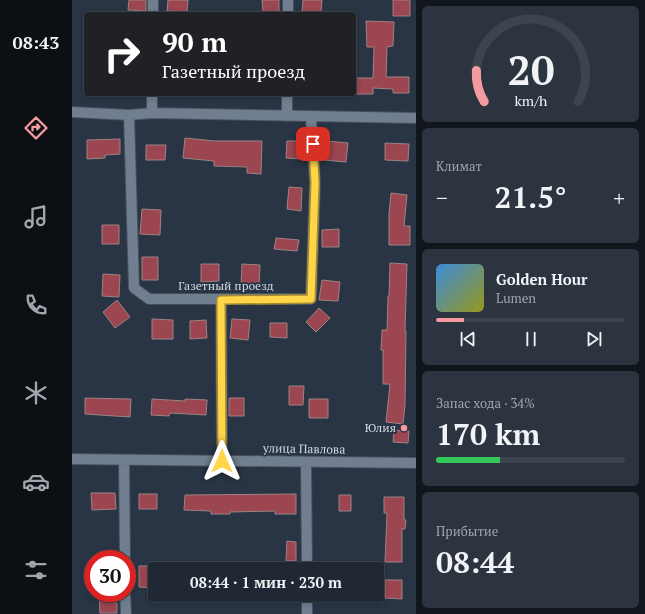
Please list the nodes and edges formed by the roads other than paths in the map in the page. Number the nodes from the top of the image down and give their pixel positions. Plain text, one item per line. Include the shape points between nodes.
1 (153, 0) edge
2 (288, 0) edge
3 (153, 12) edge
4 (288, 12) edge
5 (152, 96) edge
6 (287, 96) edge
7 (72, 112) edge
8 (152, 113) junction
9 (130, 115) junction
10 (287, 116) junction
11 (311, 117) junction
12 (416, 118) edge
13 (221, 300) junction
14 (72, 459) edge
15 (124, 460) junction
16 (222, 461) junction
17 (306, 463) junction
18 (416, 463) edge
19 (125, 550) edge
20 (307, 562) edge
21 (125, 602) edge
22 (307, 602) edge
23 (126, 614) edge
24 (307, 614) edge

1 - 3 street
2 - 4 street
5 - 8 street
6 - 10 street
7 - 9 street
8 - 9 street
8 - 10 street
9 - 13 street, Газетный проезд via 134,288 149,299
10 - 11 street
11 - 12 street
11 - 13 street, Газетный проезд via 315,183 311,299
13 - 16 street
14 - 15 street, улица Павлова
15 - 16 street, улица Павлова
15 - 19 street
16 - 17 street, улица Павлова
17 - 18 street, улица Павлова
17 - 20 street
21 - 23 street
22 - 24 street

